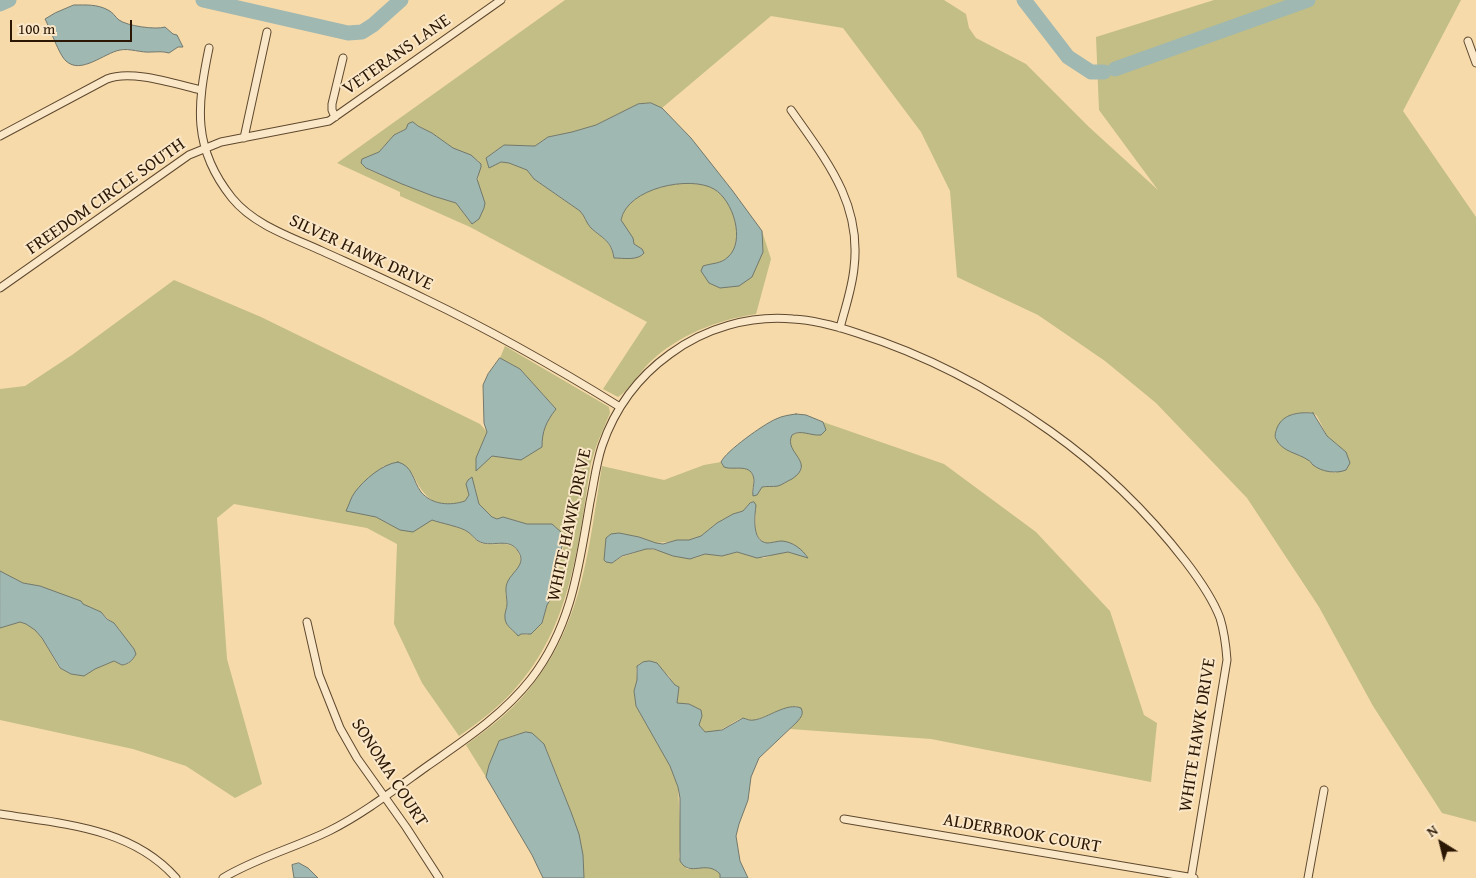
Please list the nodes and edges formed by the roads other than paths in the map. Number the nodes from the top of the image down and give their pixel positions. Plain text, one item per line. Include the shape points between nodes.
1 (501, 0) edge
2 (267, 32) dead end
3 (1468, 41) dead end
4 (209, 48) dead end
5 (342, 58) dead end
6 (1476, 63) edge
7 (201, 90) junction
8 (791, 110) dead end
9 (335, 117) junction
10 (0, 136) edge
11 (244, 138) junction
12 (205, 148) junction
13 (0, 288) edge
14 (840, 328) junction
15 (620, 407) junction
16 (307, 622) dead end
17 (1324, 790) dead end
18 (385, 797) junction
19 (0, 814) edge
20 (844, 819) dead end
21 (176, 878) edge
22 (222, 878) edge
23 (439, 878) edge
24 (1192, 878) edge
25 (1308, 878) edge

1 - 9 street, VETERANS LANE
2 - 11 street
3 - 6 street
4 - 7 street, SILVER HAWK DRIVE
5 - 9 street, VETERANS LANE via 332,104
7 - 10 street via 138,76 118,75
7 - 12 street, SILVER HAWK DRIVE via 200,125
8 - 14 street via 842,187 852,222 854,268
9 - 11 street, VETERANS LANE via 322,123
11 - 12 street, VETERANS LANE
12 - 13 street, FREEDOM CIRCLE SOUTH via 190,155
12 - 15 street, SILVER HAWK DRIVE via 233,199 263,223 464,317
14 - 15 street, WHITE HAWK DRIVE via 805,320 772,318 714,330 666,357 643,377
14 - 24 street, WHITE HAWK DRIVE via 877,339 951,371 1010,404 1054,434 1129,499 1203,585 1220,618 1227,660
15 - 18 street, WHITE HAWK DRIVE via 607,432 598,461 570,605 542,663 520,692 493,719
16 - 18 street, SONOMA COURT via 319,675 335,718 357,758
17 - 25 street
18 - 22 street, WHITE HAWK DRIVE via 332,829
18 - 23 street, SONOMA COURT
19 - 21 street via 116,836 142,849
20 - 24 street, ALDERBROOK COURT

